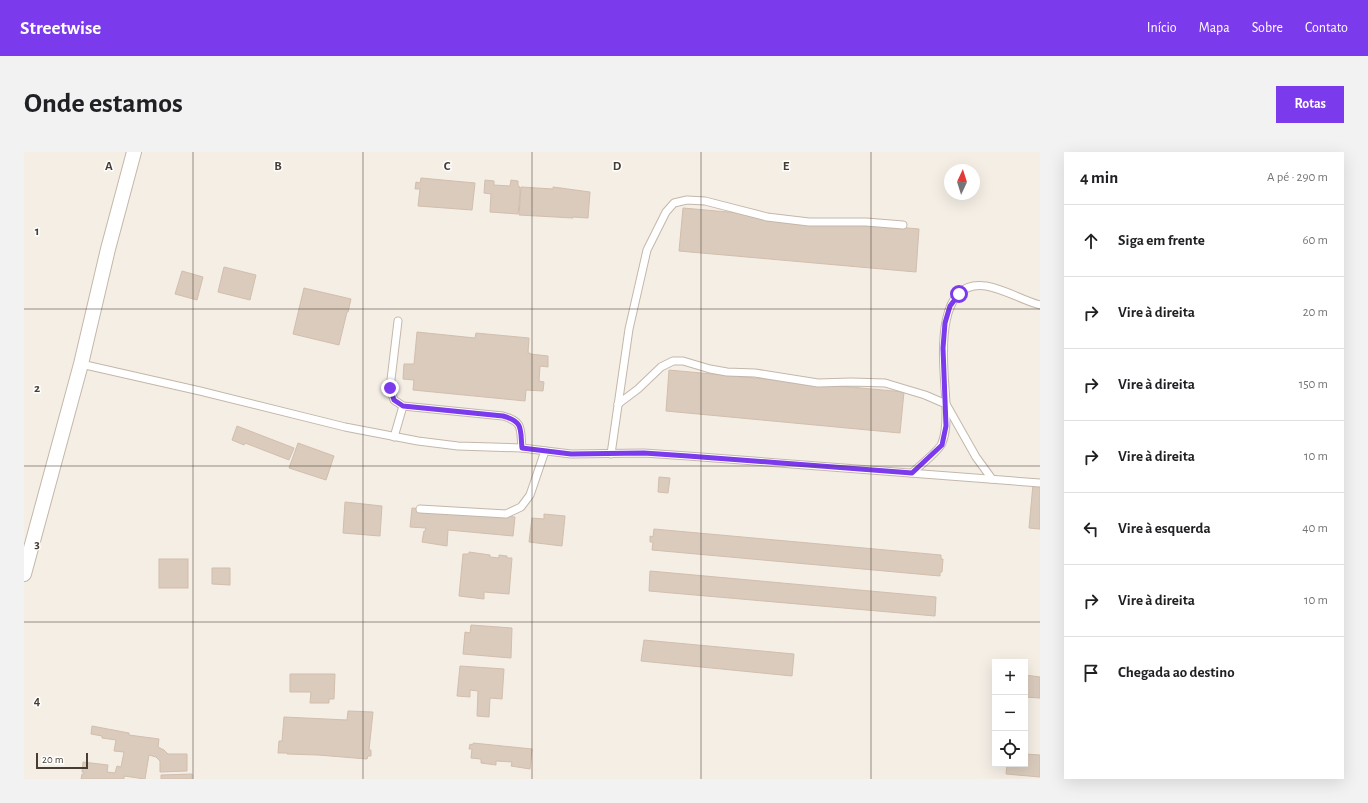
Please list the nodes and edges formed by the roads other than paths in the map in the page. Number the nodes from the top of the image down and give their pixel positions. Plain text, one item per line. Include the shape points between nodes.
1 (134, 152) edge
2 (903, 225) dead end
3 (1040, 305) edge
4 (398, 321) dead end
5 (81, 364) junction
6 (618, 404) junction
7 (946, 404) junction
8 (403, 406) junction
9 (394, 437) junction
10 (522, 448) junction
11 (545, 451) junction
12 (611, 454) junction
13 (912, 473) junction
14 (992, 479) junction
15 (1040, 483) edge
16 (420, 509) dead end
17 (24, 574) edge

1 - 5 street
2 - 6 lane via 809,222 767,217 705,201 687,200 674,203 666,212 647,250 629,329
3 - 7 lane via 985,286 969,287 959,294 950,306 945,323 943,348
4 - 8 lane via 390,388 394,400
5 - 9 lane
5 - 17 street
6 - 7 lane via 661,367 673,361 727,372 755,373 818,383 885,383
6 - 12 lane
7 - 13 lane via 946,426 942,445
7 - 14 lane via 976,458
8 - 9 lane
8 - 10 lane via 514,419 519,425
9 - 10 lane via 458,446
10 - 11 lane
11 - 12 lane
11 - 16 lane via 530,495 521,507 506,514
12 - 13 lane via 644,453
13 - 14 lane
14 - 15 lane

